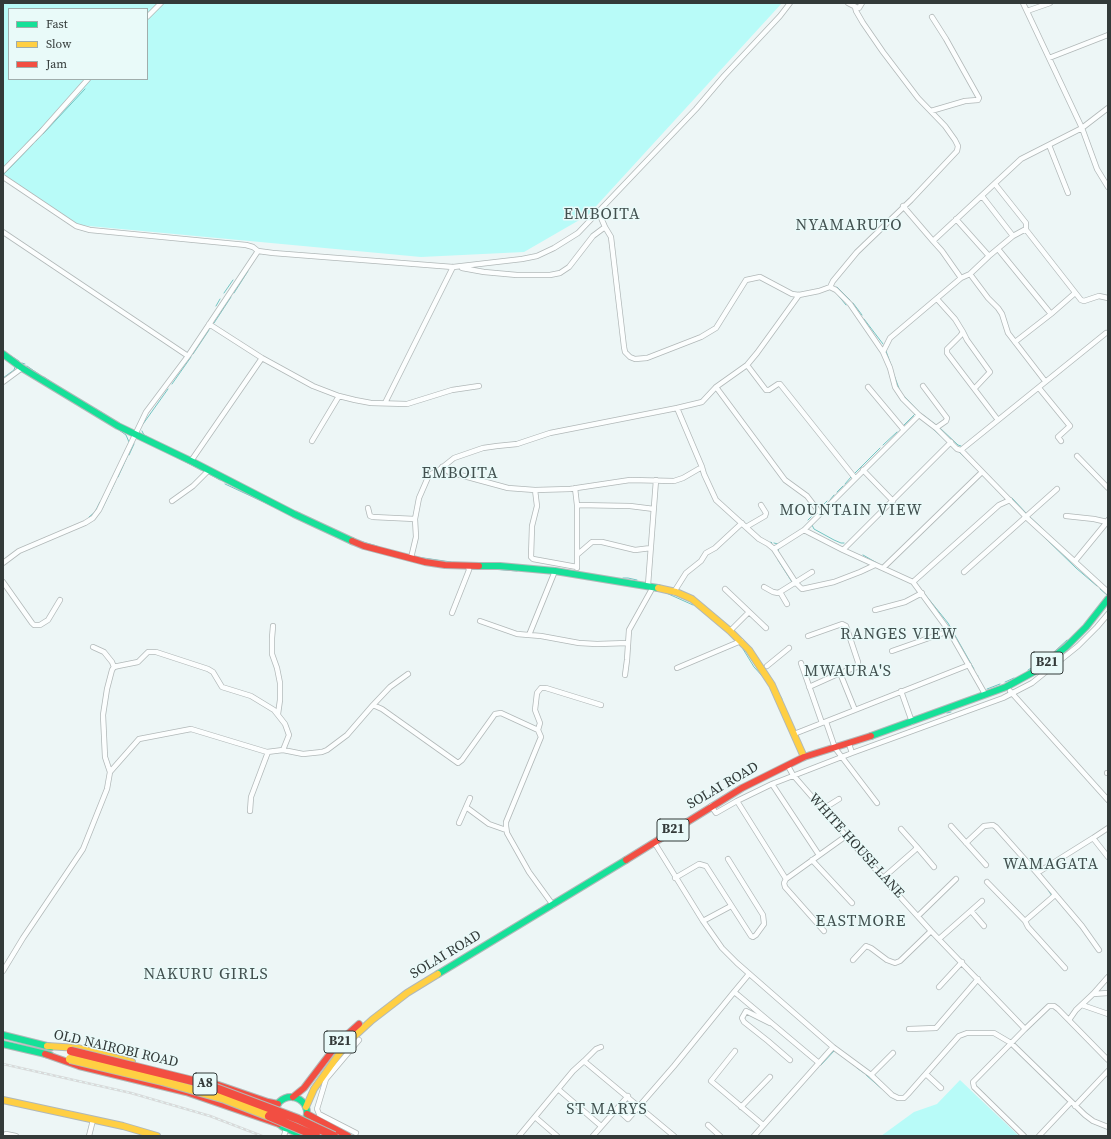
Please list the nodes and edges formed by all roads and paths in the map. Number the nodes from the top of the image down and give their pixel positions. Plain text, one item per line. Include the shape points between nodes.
1 (161, 3) edge
2 (790, 3) edge
3 (848, 3) edge
4 (862, 3) edge
5 (1023, 3) edge
6 (1050, 3) edge
7 (855, 7) junction
8 (1027, 11) junction
9 (148, 16) edge
10 (932, 17) dead end
11 (1108, 35) edge
12 (1049, 58) junction
13 (87, 80) edge
14 (1108, 108) edge
15 (931, 111) junction
16 (1082, 128) junction
17 (1049, 145) junction
18 (3, 171) edge
19 (3, 177) edge
20 (995, 184) junction
21 (1108, 187) edge
22 (1068, 193) dead end
23 (982, 196) junction
24 (904, 206) junction
25 (599, 213) junction
26 (956, 219) junction
27 (605, 227) junction
28 (1026, 230) junction
29 (3, 232) edge
30 (1013, 236) junction
31 (933, 241) junction
32 (998, 249) junction
33 (258, 251) junction
34 (989, 256) junction
35 (453, 267) junction
36 (459, 268) junction
37 (970, 274) junction
38 (961, 278) junction
39 (830, 287) junction
40 (1075, 293) junction
41 (799, 295) junction
42 (1108, 298) edge
43 (937, 299) junction
44 (1051, 314) junction
45 (209, 324) junction
46 (963, 332) junction
47 (1106, 333) dead end
48 (1015, 342) junction
49 (883, 352) junction
50 (3, 354) edge
51 (188, 356) junction
52 (262, 358) junction
53 (747, 365) junction
54 (22, 368) junction
55 (1046, 381) junction
56 (3, 382) edge
57 (479, 386) dead end
58 (922, 386) dead end
59 (716, 387) junction
60 (868, 387) dead end
61 (975, 388) junction
62 (1039, 388) junction
63 (339, 396) junction
64 (385, 402) junction
65 (677, 408) junction
66 (919, 415) junction
67 (998, 420) junction
68 (936, 428) junction
69 (904, 430) junction
70 (136, 435) junction
71 (312, 441) dead end
72 (1061, 441) dead end
73 (951, 442) junction
74 (960, 450) junction
75 (1077, 456) dead end
76 (191, 461) junction
77 (442, 467) junction
78 (702, 467) junction
79 (209, 470) junction
80 (863, 470) junction
81 (982, 472) junction
82 (855, 478) junction
83 (656, 480) junction
84 (575, 488) junction
85 (1108, 488) edge
86 (1057, 489) dead end
87 (535, 490) junction
88 (172, 500) dead end
89 (1010, 500) junction
90 (893, 501) junction
91 (577, 505) junction
92 (761, 505) dead end
93 (368, 508) dead end
94 (654, 509) junction
95 (820, 513) junction
96 (1066, 516) dead end
97 (1026, 517) junction
98 (415, 519) junction
99 (1108, 521) edge
100 (742, 524) junction
101 (746, 527) junction
102 (804, 530) junction
103 (651, 548) junction
104 (774, 549) junction
105 (843, 550) junction
106 (578, 554) junction
107 (411, 558) junction
108 (1075, 561) junction
109 (3, 563) edge
110 (875, 564) junction
111 (468, 566) junction
112 (883, 568) junction
113 (555, 571) junction
114 (577, 571) junction
115 (812, 572) dead end
116 (964, 572) dead end
117 (3, 582) edge
118 (913, 582) junction
119 (796, 583) junction
120 (650, 586) junction
121 (764, 587) dead end
122 (725, 589) dead end
123 (674, 592) junction
124 (780, 592) junction
125 (1108, 592) edge
126 (922, 593) junction
127 (1108, 599) edge
128 (60, 600) dead end
129 (787, 604) dead end
130 (876, 610) dead end
131 (749, 612) junction
132 (452, 614) dead end
133 (1108, 614) edge
134 (480, 621) dead end
135 (273, 626) dead end
136 (766, 628) dead end
137 (730, 631) junction
138 (949, 631) junction
139 (529, 635) junction
140 (808, 636) dead end
141 (740, 641) junction
142 (628, 643) junction
143 (93, 647) dead end
144 (789, 648) dead end
145 (892, 651) dead end
146 (801, 663) dead end
147 (969, 665) junction
148 (767, 666) dead end
149 (114, 667) junction
150 (676, 668) dead end
151 (840, 673) junction
152 (408, 674) dead end
153 (625, 675) dead end
154 (809, 687) junction
155 (1009, 690) junction
156 (901, 691) junction
157 (985, 694) junction
158 (373, 705) junction
159 (601, 705) dead end
160 (855, 710) junction
161 (278, 714) junction
162 (912, 722) junction
163 (824, 723) junction
164 (538, 730) junction
165 (794, 734) junction
166 (849, 744) junction
167 (835, 748) junction
168 (283, 750) junction
169 (268, 752) junction
170 (852, 753) junction
171 (804, 757) junction
172 (841, 757) junction
173 (788, 766) junction
174 (110, 772) junction
175 (793, 775) junction
176 (772, 784) junction
177 (470, 798) dead end
178 (839, 799) dead end
179 (1108, 800) edge
180 (737, 801) junction
181 (877, 803) dead end
182 (711, 806) junction
183 (466, 807) junction
184 (823, 809) junction
185 (250, 811) dead end
186 (459, 823) dead end
187 (951, 826) dead end
188 (1108, 828) edge
189 (901, 829) dead end
190 (506, 830) junction
191 (846, 836) junction
192 (1094, 838) junction
193 (654, 842) junction
194 (966, 843) junction
195 (917, 847) junction
196 (819, 855) junction
197 (1108, 857) edge
198 (728, 859) dead end
199 (812, 860) junction
200 (986, 865) dead end
201 (934, 867) dead end
202 (1037, 873) junction
203 (675, 878) junction
204 (883, 878) junction
205 (786, 879) junction
206 (956, 879) dead end
207 (988, 882) dead end
208 (1055, 895) junction
209 (982, 901) dead end
210 (852, 903) dead end
211 (553, 905) junction
212 (731, 906) junction
213 (971, 911) junction
214 (918, 916) junction
215 (702, 921) junction
216 (1025, 921) junction
217 (984, 926) dead end
218 (824, 931) dead end
219 (931, 931) junction
220 (939, 939) junction
221 (1099, 950) dead end
222 (853, 960) dead end
223 (962, 962) junction
224 (1065, 968) dead end
225 (3, 971) edge
226 (749, 974) junction
227 (1108, 977) edge
228 (978, 979) junction
229 (939, 987) dead end
230 (734, 992) junction
231 (1108, 993) edge
232 (1093, 994) junction
233 (399, 999) junction
234 (1082, 1005) junction
235 (1108, 1014) edge
236 (1069, 1020) junction
237 (779, 1028) junction
238 (909, 1029) dead end
239 (1025, 1029) junction
240 (3, 1035) edge
241 (359, 1040) dead end
242 (1011, 1043) junction
243 (3, 1044) edge
244 (601, 1047) dead end
245 (833, 1047) junction
246 (46, 1050) junction
247 (735, 1051) dead end
248 (893, 1053) dead end
249 (70, 1055) junction
250 (790, 1060) dead end
251 (1108, 1060) edge
252 (584, 1061) junction
253 (819, 1063) junction
254 (1108, 1071) edge
255 (926, 1074) junction
256 (871, 1076) junction
257 (770, 1077) dead end
258 (941, 1088) dead end
259 (558, 1089) junction
260 (628, 1096) junction
261 (293, 1097) junction
262 (3, 1100) edge
263 (1071, 1102) junction
264 (278, 1104) junction
265 (1075, 1106) junction
266 (639, 1107) junction
267 (741, 1108) junction
268 (617, 1109) junction
269 (307, 1110) junction
270 (535, 1117) junction
271 (93, 1120) junction
272 (708, 1125) dead end
273 (601, 1126) junction
274 (763, 1126) junction
275 (1108, 1127) edge
276 (285, 1130) edge
277 (6, 1134) dead end
278 (352, 1135) edge
279 (16, 1136) edge
280 (88, 1136) edge
281 (157, 1136) edge
282 (304, 1136) edge
283 (316, 1136) edge
284 (334, 1136) edge
285 (519, 1136) edge
286 (557, 1136) edge
287 (593, 1136) edge
288 (674, 1136) edge
289 (720, 1136) edge
290 (754, 1136) edge
291 (1024, 1136) edge
292 (1039, 1136) edge

1 - 9 street
2 - 25 street via 696,110
3 - 7 street
4 - 7 street via 860,8
5 - 8 street
6 - 8 street
7 - 15 street via 883,52
8 - 12 street
10 - 15 street via 980,98
11 - 12 street
12 - 16 street
13 - 18 street
14 - 16 street
15 - 24 street via 958,146
16 - 17 street
16 - 21 street via 1097,169
17 - 20 street via 1021,159
17 - 22 street
19 - 33 street via 82,228 246,245
20 - 23 street
20 - 28 street via 1026,223
23 - 26 street
23 - 30 street
24 - 31 street
24 - 39 street via 856,252
25 - 27 street
25 - 36 street via 578,233 537,256
26 - 31 street
26 - 34 street
27 - 36 street via 593,236 569,267 560,273 518,275
27 - 41 street via 611,237 625,352 635,359 647,358 681,346 701,338 716,328 746,280 760,277 792,294
28 - 30 street
28 - 40 street
29 - 51 street
30 - 32 street
31 - 38 street
32 - 34 street
32 - 44 street
33 - 35 street
33 - 45 street
34 - 37 street
35 - 36 street
35 - 64 street
37 - 38 street
37 - 48 street via 1002,314 1008,333
38 - 43 street
39 - 41 street via 819,292
39 - 49 street via 850,304
40 - 42 street via 1084,301 1099,296
40 - 44 street
41 - 53 street
43 - 46 street
43 - 49 street via 890,338
44 - 48 street
45 - 51 street
45 - 52 street
46 - 61 street via 990,372
46 - 61 street via 947,349 947,353
47 - 55 street
48 - 55 street
49 - 66 street via 897,392
50 - 54 main road
51 - 70 street via 146,412
52 - 63 street via 313,386
52 - 76 street
53 - 59 street
53 - 82 street via 766,390 780,384
54 - 56 street
54 - 70 main road
55 - 62 street
57 - 64 street via 452,390 407,404
58 - 68 street via 947,418
59 - 65 street via 702,402
59 - 95 street via 785,480 802,492
60 - 69 street
61 - 67 street
62 - 67 street
62 - 72 street via 1070,426 1058,437
63 - 64 street via 371,403
63 - 71 street
65 - 77 street via 550,432 517,444 483,448 454,458
65 - 78 street
66 - 68 street
66 - 69 street
67 - 74 street
68 - 73 street
69 - 80 street
70 - 76 main road
70 - 109 street via 93,518 19,551
73 - 74 street
73 - 90 street
74 - 81 street
75 - 85 street
76 - 79 main road
77 - 87 street via 449,472 508,488
77 - 98 street via 429,475 419,498
78 - 83 street via 683,478
78 - 100 street via 716,500
79 - 88 street via 193,486
79 - 107 main road via 294,514 364,546
80 - 82 street
80 - 90 street
81 - 89 street
81 - 112 street
82 - 95 street
83 - 84 street via 630,480
83 - 94 street
84 - 87 street
84 - 91 street
86 - 97 street
87 - 114 street via 537,506 532,526 531,557
89 - 97 street
89 - 118 street via 999,505
90 - 105 street
91 - 94 street
91 - 106 street
92 - 101 street via 765,516
93 - 98 street via 370,516 373,517
94 - 103 street
95 - 102 street
96 - 99 street
97 - 108 street
97 - 116 street
98 - 107 street via 416,537
99 - 108 street
100 - 101 street
100 - 123 street via 706,553 686,573
101 - 104 street
102 - 104 street
102 - 105 street
103 - 106 street via 635,550 592,542
103 - 120 street
104 - 119 street
105 - 110 street
106 - 114 street
107 - 111 main road via 445,565
108 - 125 street
110 - 112 street
110 - 119 street via 834,582 806,589 802,589
111 - 113 main road
111 - 132 street via 469,570
112 - 118 street
113 - 114 main road
113 - 139 street
114 - 120 main road
115 - 119 street
117 - 128 street via 34,625 40,625 48,620
118 - 126 street
119 - 124 street
120 - 123 main road
120 - 142 street via 628,630
121 - 124 street via 773,592
122 - 131 street
123 - 137 main road via 692,599
124 - 129 street
126 - 130 street via 900,604
126 - 138 street
127 - 155 main road, SOLAI ROAD / B21 via 1086,627 1062,651
131 - 136 street
131 - 137 street
133 - 155 street via 1072,650 1032,683
134 - 139 street via 517,634
135 - 161 street via 272,654 280,683
137 - 141 main road
138 - 145 street
138 - 147 street
139 - 142 street via 579,643
140 - 151 street via 845,624 858,662 857,667
141 - 150 street
141 - 165 main road via 772,685
142 - 153 street
143 - 149 street via 104,652
144 - 148 street
146 - 154 street
147 - 156 street
147 - 157 street
149 - 161 street via 138,662 148,652 156,652 208,669 213,672 222,687 251,696
149 - 174 street via 103,715 105,757
151 - 154 street
151 - 160 street
152 - 158 street via 390,687
154 - 163 street
155 - 157 main road, SOLAI ROAD / B21
155 - 170 street via 994,702
155 - 179 street
156 - 160 street
156 - 162 street
157 - 162 main road, SOLAI ROAD / B21
158 - 164 street via 382,708 458,763 495,714 501,713
158 - 168 street via 347,735 328,750 303,754
159 - 164 street via 541,688 535,710 540,722
160 - 163 street
161 - 168 street via 288,735
162 - 166 main road, SOLAI ROAD / B21
163 - 165 street
163 - 167 street
164 - 190 street via 541,737 506,822
165 - 171 main road
166 - 167 main road, SOLAI ROAD / B21
166 - 170 street
167 - 171 main road, SOLAI ROAD / B21
167 - 172 street
168 - 169 street
169 - 174 street via 188,729 140,739
169 - 185 street via 251,797
170 - 172 street
171 - 173 main road, SOLAI ROAD / B21
172 - 175 street
172 - 181 street
173 - 175 street, WHITE HOUSE LANE
173 - 182 main road, SOLAI ROAD / B21
174 - 225 street via 107,789 83,849
175 - 176 street
175 - 184 street, WHITE HOUSE LANE
176 - 180 street
176 - 196 street
177 - 183 street
178 - 184 street
180 - 182 street via 716,813
180 - 205 street
182 - 193 main road, SOLAI ROAD / B21
183 - 186 street
183 - 190 street via 489,824
184 - 191 street, WHITE HOUSE LANE
187 - 194 street
188 - 192 street
189 - 195 street
190 - 211 street via 529,872
191 - 196 street
191 - 204 street, WHITE HOUSE LANE
192 - 197 street
192 - 202 street
193 - 203 street
193 - 211 main road, SOLAI ROAD / B21
194 - 200 street
194 - 202 street via 984,826 993,825
195 - 201 street
195 - 204 street
196 - 199 street
198 - 212 street via 763,915 764,924 756,935 750,936
199 - 205 street
199 - 210 street
202 - 208 street
203 - 212 street via 703,864
203 - 215 street
204 - 214 street, WHITE HOUSE LANE
205 - 218 street via 785,887
206 - 214 street
207 - 216 street
208 - 216 street
208 - 221 street
209 - 213 street
211 - 233 main road, SOLAI ROAD / B21
212 - 215 street
213 - 217 street
213 - 220 street
214 - 219 street, WHITE HOUSE LANE
215 - 226 street via 722,948
216 - 224 street
219 - 220 street, WHITE HOUSE LANE
219 - 222 street via 895,964 866,946
220 - 223 street, WHITE HOUSE LANE
223 - 228 street, WHITE HOUSE LANE
223 - 229 street
226 - 230 street
226 - 245 street
227 - 232 street
228 - 238 street via 936,1028
228 - 239 street, WHITE HOUSE LANE
230 - 237 street
230 - 266 street
231 - 232 street
232 - 234 street
233 - 261 main road, B21 via 372,1014 344,1037 313,1078
233 - 269 main road, SOLAI ROAD / B21 via 347,1043 314,1089
234 - 235 street
234 - 236 street
236 - 239 street via 1054,1006 1049,1006
236 - 251 street
237 - 250 street via 746,1011 742,1016 744,1022
237 - 253 street
239 - 242 street
240 - 246 main road, OLD NAIROBI ROAD / A8
241 - 278 street via 326,1079 317,1109 319,1114
242 - 255 street via 994,1034 963,1033
242 - 263 street
242 - 291 street via 973,1082 974,1087
243 - 246 main road, OLD NAIROBI ROAD / A8
244 - 252 street
245 - 253 street
245 - 256 street
246 - 249 main road, OLD NAIROBI ROAD / A8
246 - 264 main road via 78,1048 198,1078
246 - 276 main road via 79,1066 186,1092
247 - 267 street via 711,1081
248 - 256 street
249 - 283 main road, A8, bridge via 225,1099
249 - 284 main road, OLD NAIROBI ROAD / A8, bridge via 168,1074 205,1084 298,1119
252 - 259 street
252 - 260 street
253 - 274 street
254 - 265 street
255 - 256 street via 904,1098 892,1095
255 - 258 street
257 - 267 street
259 - 270 street
259 - 273 street
260 - 266 street
260 - 268 street
261 - 264 main road
261 - 269 main road via 302,1101
262 - 271 main road
263 - 265 street
263 - 292 street
264 - 276 main road via 275,1114
265 - 275 street via 1093,1121
266 - 268 street via 628,1119
266 - 288 street
267 - 274 street
268 - 273 street
269 - 276 main road via 307,1118 302,1126
269 - 278 main road
270 - 285 street
270 - 286 street
271 - 280 street
271 - 281 main road
272 - 289 street
273 - 287 street
274 - 290 street
276 - 282 main road
277 - 279 street

